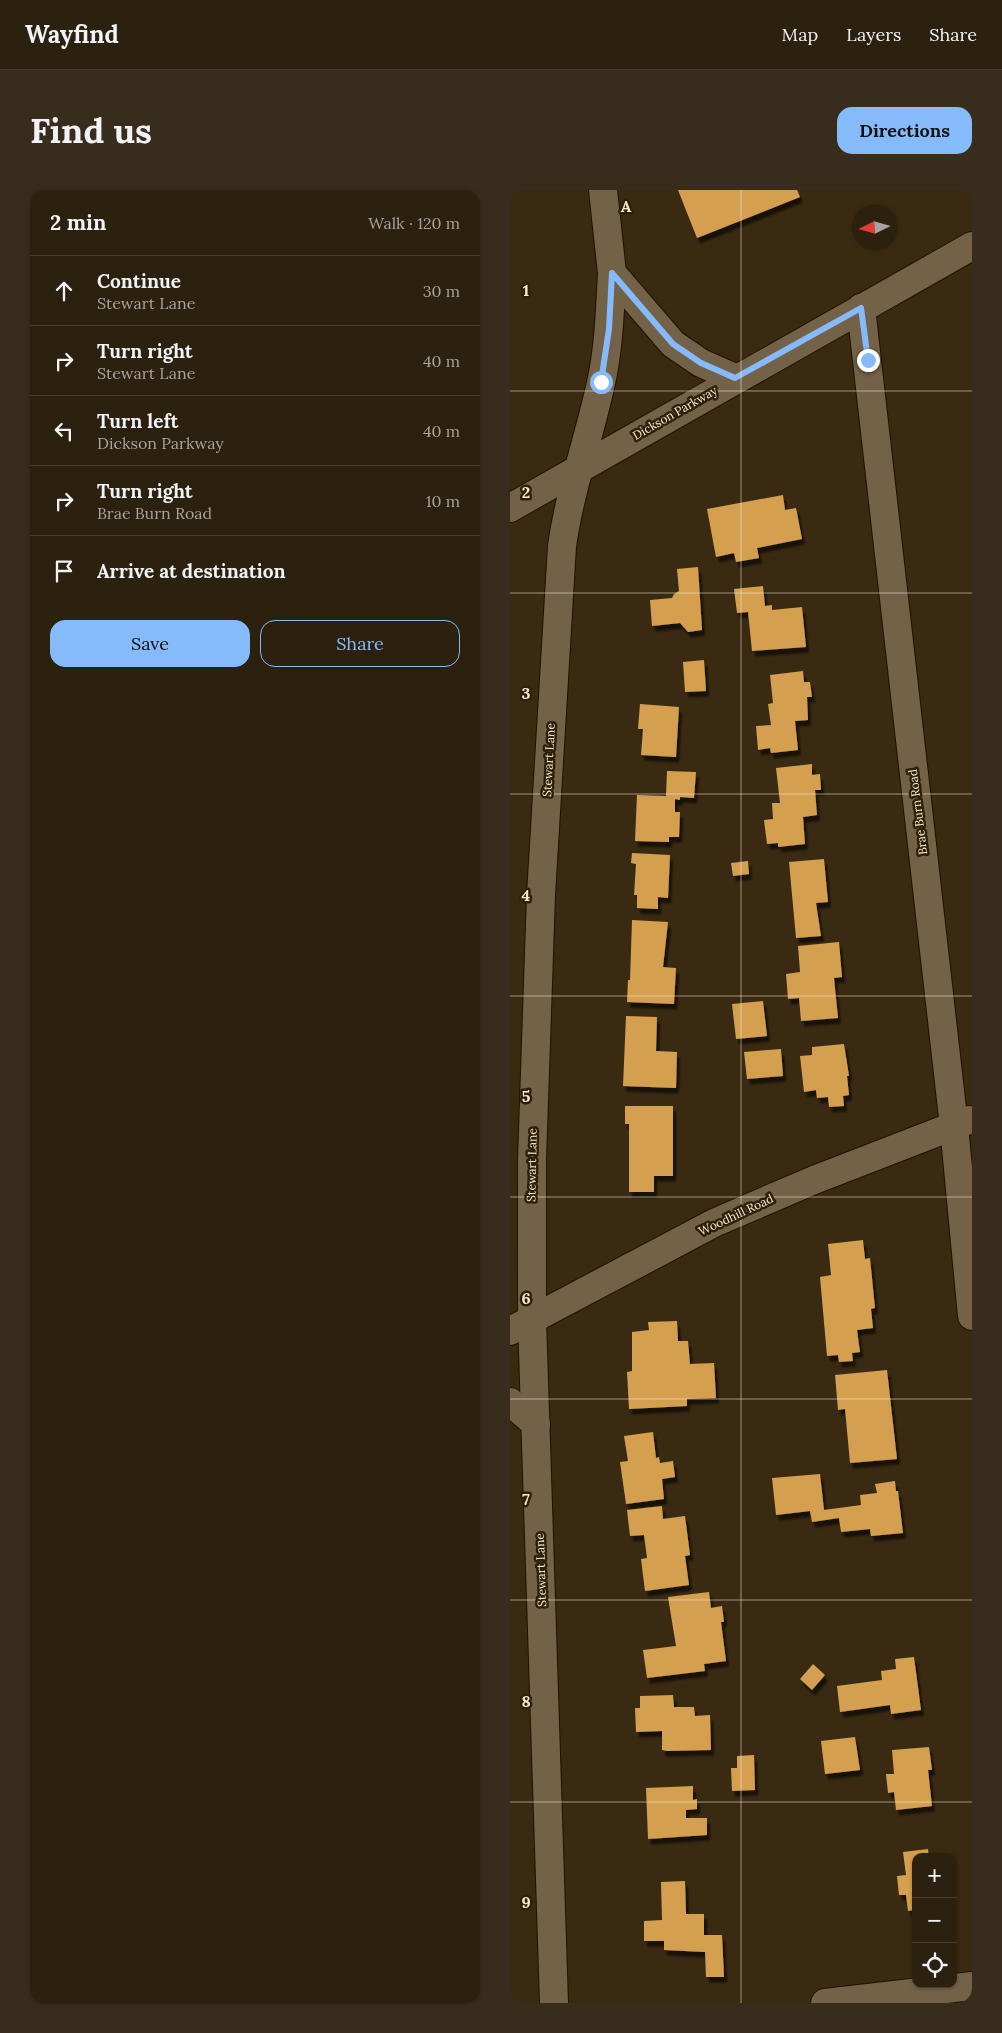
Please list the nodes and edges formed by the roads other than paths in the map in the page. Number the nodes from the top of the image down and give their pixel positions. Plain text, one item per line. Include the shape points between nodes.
1 (603, 190) edge
2 (972, 246) edge
3 (612, 273) junction
4 (861, 308) junction
5 (735, 378) junction
6 (576, 471) junction
7 (510, 508) edge
8 (963, 1123) edge
9 (972, 1316) edge
10 (521, 1325) edge
11 (510, 1402) edge
12 (536, 1424) junction
13 (972, 1986) edge
14 (554, 2003) edge
15 (825, 2003) edge

1 - 3 street, Stewart Lane
2 - 4 street, Dickson Parkway
3 - 5 street via 673,344 701,363
3 - 6 street, Stewart Lane via 609,329 601,382
4 - 5 street, Dickson Parkway
4 - 8 street, Brae Burn Road
5 - 6 street, Dickson Parkway
6 - 7 street, Dickson Parkway
6 - 10 street, Stewart Lane via 562,546 541,895
8 - 9 street, Brae Burn Road
8 - 10 street, Woodhill Road via 814,1180 714,1223
10 - 12 street, Stewart Lane
11 - 12 street
12 - 14 street, Stewart Lane
13 - 15 street

